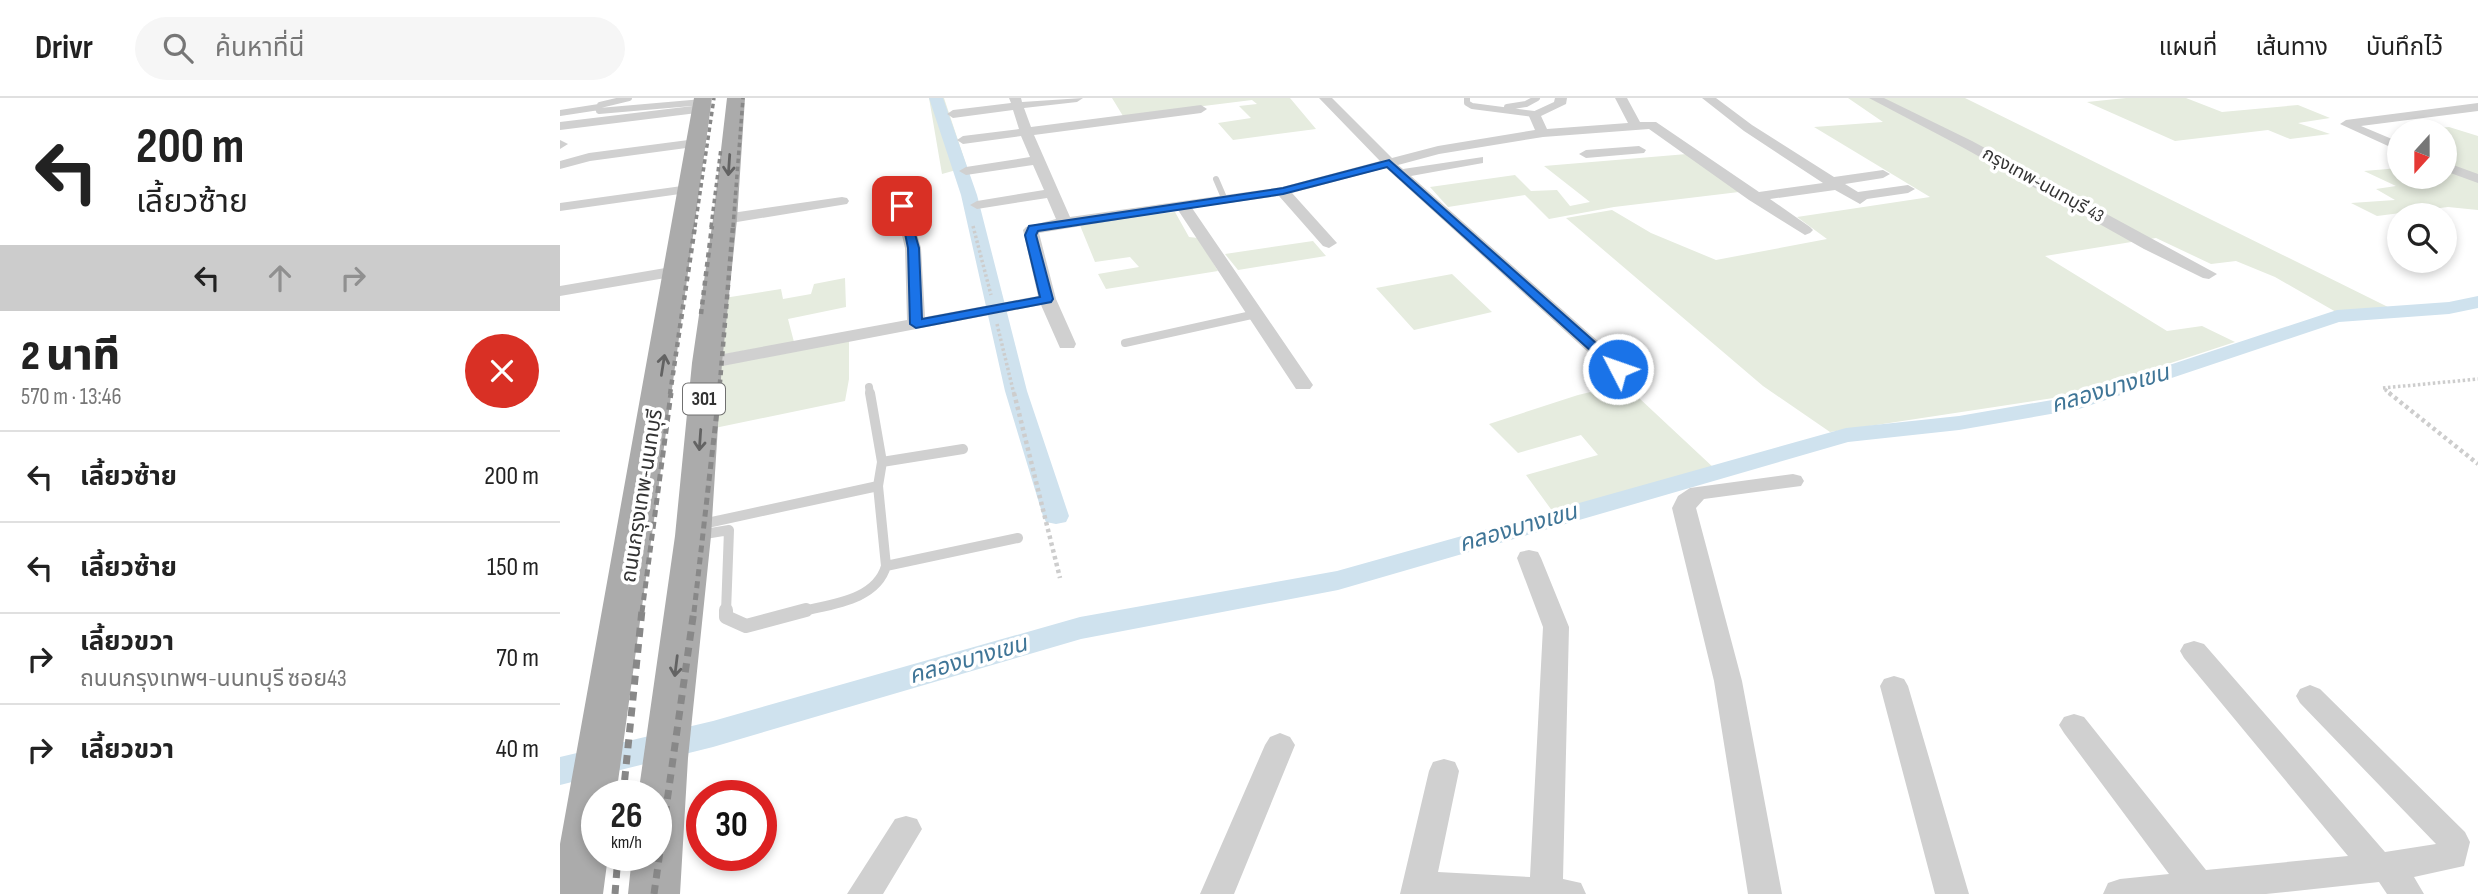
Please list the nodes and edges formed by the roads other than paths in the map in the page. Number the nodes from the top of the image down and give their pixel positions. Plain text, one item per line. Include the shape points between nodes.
1 (592, 98) edge
2 (629, 98) edge
3 (736, 98) edge
4 (1077, 98) edge
5 (1325, 98) edge
6 (1467, 98) edge
7 (1537, 98) edge
8 (1560, 98) edge
9 (1621, 98) edge
10 (1708, 98) edge
11 (1875, 98) edge
12 (2452, 98) edge
13 (1016, 102) edge
14 (702, 103) edge
15 (599, 107) junction
16 (2478, 107) edge
17 (1487, 108) junction
18 (587, 109) junction
19 (1201, 109) dead end
20 (560, 113) edge
21 (953, 114) dead end
22 (1534, 114) junction
23 (560, 125) edge
24 (1636, 127) junction
25 (1748, 128) junction
26 (1722, 130) dead end
27 (1563, 131) junction
28 (1026, 132) junction
29 (1543, 133) junction
30 (964, 140) dead end
31 (2387, 142) edge
32 (696, 143) junction
33 (1639, 150) dead end
34 (1038, 160) junction
35 (1478, 160) dead end
36 (561, 165) edge
37 (1395, 169) junction
38 (966, 171) dead end
39 (2457, 171) edge
40 (1883, 174) dead end
41 (1216, 179) dead end
42 (2478, 179) edge
43 (1832, 184) junction
44 (1908, 189) dead end
45 (689, 190) junction
46 (1283, 191) junction
47 (1053, 193) junction
48 (1754, 197) junction
49 (1225, 200) junction
50 (842, 201) dead end
51 (977, 205) dead end
52 (902, 206) dead end
53 (1183, 206) junction
54 (560, 207) edge
55 (725, 219) junction
56 (1065, 222) junction
57 (1805, 230) dead end
58 (1329, 243) dead end
59 (719, 258) junction
60 (678, 268) junction
61 (2209, 274) dead end
62 (560, 291) edge
63 (1047, 299) junction
64 (1256, 314) junction
65 (916, 324) junction
66 (1125, 343) dead end
67 (1067, 344) dead end
68 (706, 363) junction
69 (1618, 369) dead end
70 (1303, 385) dead end
71 (869, 387) dead end
72 (963, 449) dead end
73 (883, 463) junction
74 (1793, 481) dead end
75 (878, 486) junction
76 (693, 531) junction
77 (1018, 538) dead end
78 (1529, 558) dead end
79 (886, 566) junction
80 (2193, 651) dead end
81 (1894, 686) dead end
82 (2310, 696) dead end
83 (2074, 726) dead end
84 (1280, 746) dead end
85 (1444, 771) dead end
86 (906, 830) dead end
87 (2382, 867) junction
88 (2211, 888) edge
89 (1418, 890) edge
90 (1554, 893) edge
91 (577, 894) edge
92 (654, 894) edge
93 (864, 894) edge
94 (1217, 894) edge
95 (1765, 894) edge
96 (1952, 894) edge
97 (2120, 894) edge
98 (2407, 894) edge

1 - 18 lane
2 - 15 lane
3 -> 55 main road, 301
4 - 13 street
5 - 37 street
6 - 17 lane via 1467,103
7 - 17 lane via 1513,107
8 - 22 street via 1560,104
9 - 24 street
10 - 25 street
11 - 61 street, กรุงเทพ-นนทบุรี 43
12 - 16 street
13 - 21 street
13 - 28 street
14 - 15 lane via 608,112
14 - 23 street
14 - 32 main road, ถนนกรุงเทพ-นนทบุรี / 301
15 - 18 lane
16 - 31 street via 2346,124
17 - 22 lane
18 - 20 lane
19 - 28 street
22 - 29 street
24 - 27 street
24 - 48 street via 1657,127
25 - 26 street
25 - 43 street
27 - 29 street
27 - 33 street via 1589,156
28 - 30 street
28 - 34 street
29 - 37 street via 1438,150
32 - 36 street
32 - 45 main road, ถนนกรุงเทพ-นนทบุรี / 301
34 - 38 street
34 - 47 street
35 - 37 street
37 - 46 street
37 - 69 street
39 - 42 street
40 - 43 street
41 - 49 lane
43 - 44 street via 1857,199
43 - 48 street
45 - 54 street
45 - 60 main road, ถนนกรุงเทพ-นนทบุรี / 301
46 - 49 street
46 - 58 street
47 - 51 street
47 - 56 street
48 - 57 street
49 - 53 street
50 - 55 street
52 - 65 street via 913,248
53 - 56 street
53 - 64 street
55 - 59 main road, 301
56 - 63 street via 1031,230
59 - 60 main road
59 - 68 main road, 301
60 - 62 street
91 -> 60 main road, ถนนกรุงเทพ-นนทบุรี / 301
63 - 65 street
63 - 67 street
64 - 66 lane
64 - 70 street
65 - 68 street
68 -> 76 main road, 301
71 - 73 lane
72 - 73 lane
73 - 75 lane
74 - 95 street via 1698,493 1684,508 1728,681
75 - 76 lane
75 - 79 lane
76 - 79 lane via 729,530 726,617 746,626 863,595 883,576
76 -> 92 main road, 301 via 671,701
77 - 79 lane
78 - 90 street via 1556,627
80 - 87 street
81 - 96 street
82 - 87 street via 2454,842 2452,856
83 - 88 street
84 - 94 street
85 - 89 street
86 - 93 street
87 - 88 street
87 - 98 street
88 - 97 street
89 - 90 street

